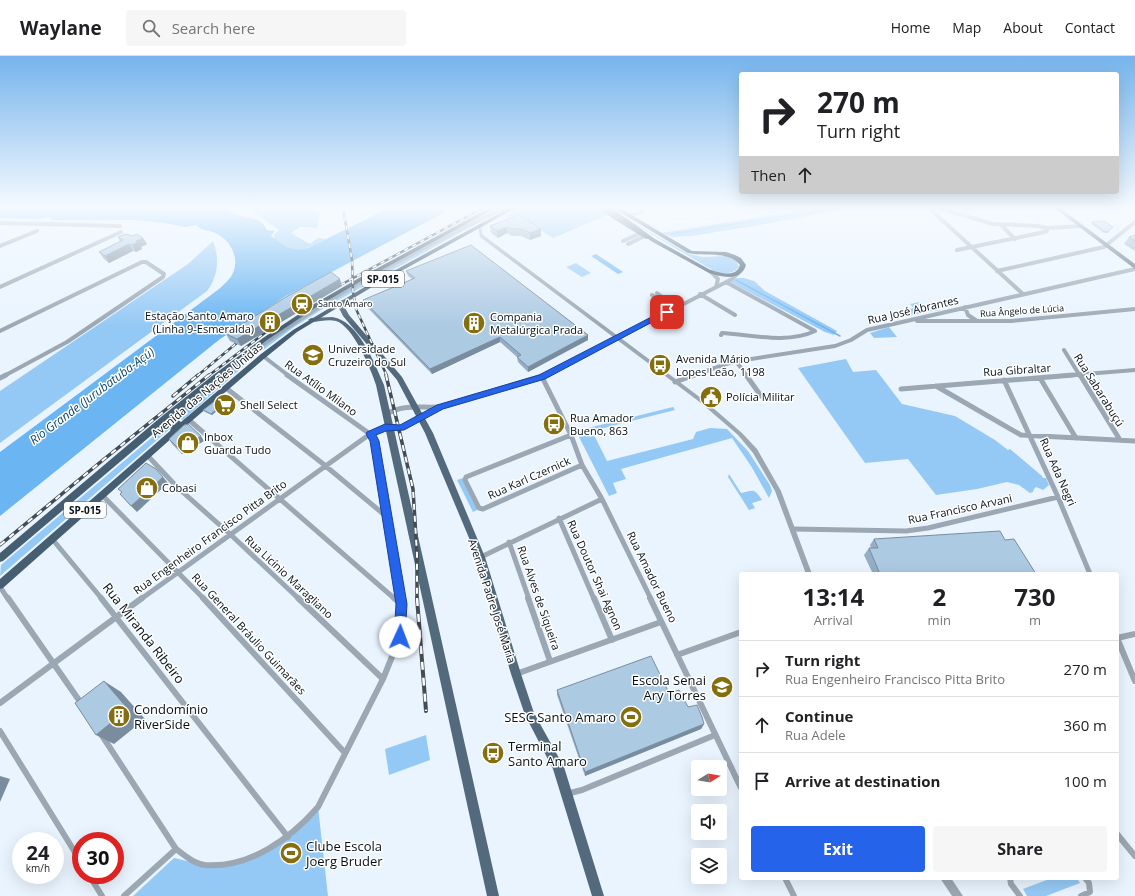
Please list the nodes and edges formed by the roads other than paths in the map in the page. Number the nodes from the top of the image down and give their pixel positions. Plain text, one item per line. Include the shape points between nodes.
1 (88, 247) edge
2 (420, 247) edge
3 (427, 247) edge
4 (442, 247) edge
5 (496, 247) edge
6 (666, 247) edge
7 (683, 247) edge
8 (971, 247) edge
9 (972, 247) edge
10 (1095, 247) edge
11 (1112, 247) edge
12 (1113, 247) edge
13 (957, 250) dead end
14 (1135, 260) edge
15 (1135, 268) edge
16 (997, 271) junction
17 (711, 272) junction
18 (737, 274) junction
19 (726, 282) junction
20 (716, 286) junction
21 (0, 287) edge
22 (657, 293) dead end
23 (700, 294) junction
24 (1023, 294) junction
25 (652, 295) dead end
26 (342, 302) junction
27 (965, 307) junction
28 (674, 308) junction
29 (1135, 309) edge
30 (735, 315) dead end
31 (931, 315) junction
32 (311, 320) junction
33 (909, 320) junction
34 (936, 321) junction
35 (980, 322) junction
36 (0, 331) edge
37 (721, 335) dead end
38 (617, 338) junction
39 (1064, 350) dead end
40 (263, 356) junction
41 (736, 361) junction
42 (387, 362) junction
43 (374, 367) junction
44 (1135, 370) edge
45 (1078, 374) junction
46 (542, 377) junction
47 (0, 378) edge
48 (1040, 378) junction
49 (1004, 380) junction
50 (675, 382) junction
51 (936, 386) junction
52 (226, 388) junction
53 (901, 389) dead end
54 (761, 396) dead end
55 (440, 407) junction
56 (416, 408) junction
57 (387, 414) junction
58 (422, 417) junction
59 (167, 419) junction
60 (189, 420) junction
61 (389, 427) junction
62 (370, 434) junction
63 (170, 435) junction
64 (571, 435) junction
65 (1031, 436) junction
66 (1076, 438) junction
67 (1120, 440) junction
68 (1135, 441) edge
69 (147, 455) junction
70 (582, 465) junction
71 (326, 466) junction
72 (102, 495) junction
73 (1058, 497) junction
74 (280, 499) junction
75 (602, 499) junction
76 (387, 517) junction
77 (559, 518) junction
78 (793, 529) junction
79 (231, 535) junction
80 (53, 540) junction
81 (508, 542) junction
82 (480, 557) junction
83 (0, 558) edge
84 (0, 564) edge
85 (179, 572) junction
86 (808, 572) edge
87 (1089, 572) edge
88 (0, 586) edge
89 (401, 604) junction
90 (117, 617) junction
91 (661, 622) junction
92 (739, 633) edge
93 (1135, 634) edge
94 (1119, 638) edge
95 (612, 640) junction
96 (1119, 643) edge
97 (677, 655) junction
98 (550, 661) junction
99 (52, 663) junction
100 (516, 674) junction
101 (383, 679) junction
102 (1135, 681) edge
103 (0, 703) edge
104 (86, 710) edge
105 (98, 729) edge
106 (0, 731) edge
107 (715, 735) junction
108 (345, 753) junction
109 (739, 784) edge
110 (566, 794) junction
111 (288, 837) junction
112 (1119, 837) edge
113 (72, 847) edge
114 (176, 849) junction
115 (1135, 856) edge
116 (786, 880) edge
117 (946, 880) edge
118 (1010, 880) edge
119 (1087, 880) edge
120 (95, 884) edge
121 (102, 896) edge
122 (124, 896) edge
123 (493, 896) edge
124 (598, 896) edge
125 (794, 896) edge
126 (958, 896) edge
127 (1020, 896) edge
128 (1081, 896) edge

1 - 21 street
2 - 59 highway, Avenida das Nações Unidas / SP-015 via 294,319 241,356
3 - 59 street via 313,310 244,358
4 - 26 highway, Avenida das Nações Unidas / SP-015
5 - 38 street
6 - 17 highway
7 - 18 highway via 693,253 725,254 734,257 743,265
8 - 13 street
9 - 16 street
10 - 16 street
11 - 15 main road
12 - 14 main road
15 - 24 street, Rua José Abrantes
16 - 24 street
17 - 18 highway
17 - 20 street via 718,279
18 - 19 street, Rua Engenheiro Francisco Pitta Brito
19 - 20 street, Rua Engenheiro Francisco Pitta Brito
19 - 37 street via 815,331 780,338 722,333
20 - 23 street, Rua Engenheiro Francisco Pitta Brito
22 - 28 street
23 - 28 street, Rua Engenheiro Francisco Pitta Brito
23 - 30 street
24 - 27 street, Rua José Abrantes
25 - 28 street
26 - 32 highway, Avenida das Nações Unidas / SP-015
26 - 42 main road, Avenida Padre José Maria via 346,316
27 - 31 street, Rua José Abrantes
27 - 35 street via 968,316
28 - 38 street, Rua Engenheiro Francisco Pitta Brito
29 - 35 street, Rua Ângelo de Lúcia
31 - 33 street, Rua José Abrantes
31 - 34 street
32 - 40 highway, Avenida das Nações Unidas / SP-015
32 - 43 main road via 335,319 347,325
33 - 34 street, Rua Ângelo de Lúcia
33 - 41 street, Rua José Abrantes via 867,330 835,346
34 - 35 street, Rua Ângelo de Lúcia
36 - 47 street via 142,262 164,274 163,278 67,342
38 - 46 street, Rua Engenheiro Francisco Pitta Brito
38 - 50 street
39 - 45 street, Rua Sabarabuçú
40 - 52 highway, Avenida das Nações Unidas / SP-015
40 - 62 street, Rua Atílio Milano
41 - 50 street, Rua José Abrantes
41 - 54 street
42 - 43 main road via 379,362
42 - 56 main road, Avenida Padre José Maria
43 - 57 main road
44 - 45 street, Rua Gibraltar
45 - 48 street, Rua Gibraltar
45 - 67 street, Rua Sabarabuçú
46 - 55 street, Rua Engenheiro Francisco Pitta Brito
46 - 64 street, Rua Amador Bueno
48 - 49 street, Rua Gibraltar
48 - 66 street
49 - 51 street, Rua Gibraltar
49 - 65 street, Rua Ada Negri
50 - 78 street via 727,422 750,445 778,492
51 - 53 street, Rua Gibraltar
51 - 65 street via 1015,432
52 - 60 highway, Avenida das Nações Unidas / SP-015
52 - 71 street
55 - 56 street, Rua Engenheiro Francisco Pitta Brito
55 - 58 street, Rua Engenheiro Francisco Pitta Brito
56 - 57 street, Rua Engenheiro Francisco Pitta Brito via 395,408
56 - 58 main road, Avenida Padre José Maria
57 - 61 main road
58 - 61 street, Rua Engenheiro Francisco Pitta Brito via 401,428
58 - 82 main road, Avenida Padre José Maria
59 - 63 highway via 177,422
59 - 83 highway, Avenida das Nações Unidas / SP-015
59 - 84 street
60 - 63 highway, Avenida das Nações Unidas / SP-015
60 - 74 street
61 - 62 street, Rua Engenheiro Francisco Pitta Brito
61 - 123 main road
62 - 71 street, Rua Engenheiro Francisco Pitta Brito
62 - 76 street via 375,441
63 - 69 highway, Avenida das Nações Unidas / SP-015
64 - 70 street, Rua Amador Bueno
64 - 70 street, Rua Karl Czernick via 466,477 465,480 479,508 483,509
65 - 66 street
65 - 73 street, Rua Ada Negri
66 - 67 street
67 - 68 street
69 - 72 highway, Avenida das Nações Unidas / SP-015
69 - 79 street, Rua Licínio Maragliano via 177,487
70 - 75 street, Rua Amador Bueno
71 - 74 street, Rua Engenheiro Francisco Pitta Brito
71 - 76 street
72 - 80 highway, Avenida das Nações Unidas / SP-015
72 - 85 street, Rua General Bráulio Guimarães
73 - 78 street, Rua Francisco Arvani via 906,531
73 - 87 street, Rua Ada Negri
74 - 79 street, Rua Engenheiro Francisco Pitta Brito
74 - 89 street
75 - 77 street
75 - 91 street, Rua Amador Bueno
76 - 89 street
77 - 81 street
77 - 95 street, Rua Doutor Shai Agnon
78 - 86 street
79 - 85 street, Rua Engenheiro Francisco Pitta Brito
79 - 101 street, Rua Licínio Maragliano
80 - 88 highway, Avenida das Nações Unidas / SP-015
80 - 90 street, Rua Miranda Ribeiro
81 - 82 street
81 - 98 street, Rua Alves de Siqueira
82 - 100 main road, Avenida Padre José Maria
85 - 90 street, Rua Engenheiro Francisco Pitta Brito
85 - 108 street, Rua General Bráulio Guimarães
88 - 99 street
89 - 101 street via 400,637
90 - 99 street, Rua Engenheiro Francisco Pitta Brito
90 - 111 street, Rua Miranda Ribeiro
91 - 95 street
91 - 97 street, Rua Amador Bueno
92 - 97 street
93 - 94 street
95 - 98 street
96 - 102 street
97 - 107 street, Rua Amador Bueno
98 - 100 street
99 - 103 street, Rua Engenheiro Francisco Pitta Brito
99 - 104 street
100 - 110 main road, Avenida Padre José Maria via 530,714 558,767
101 - 108 street
105 - 114 street
106 - 113 street
107 - 109 street, Rua Amador Bueno
107 - 110 street via 582,790
108 - 111 street via 318,807
110 - 124 main road, Avenida Padre José Maria
111 - 114 street via 240,862 204,865 187,858
112 - 115 street
114 - 122 street
116 - 125 street
117 - 126 street
118 - 127 street
119 - 128 street via 1090,892
120 - 121 street

